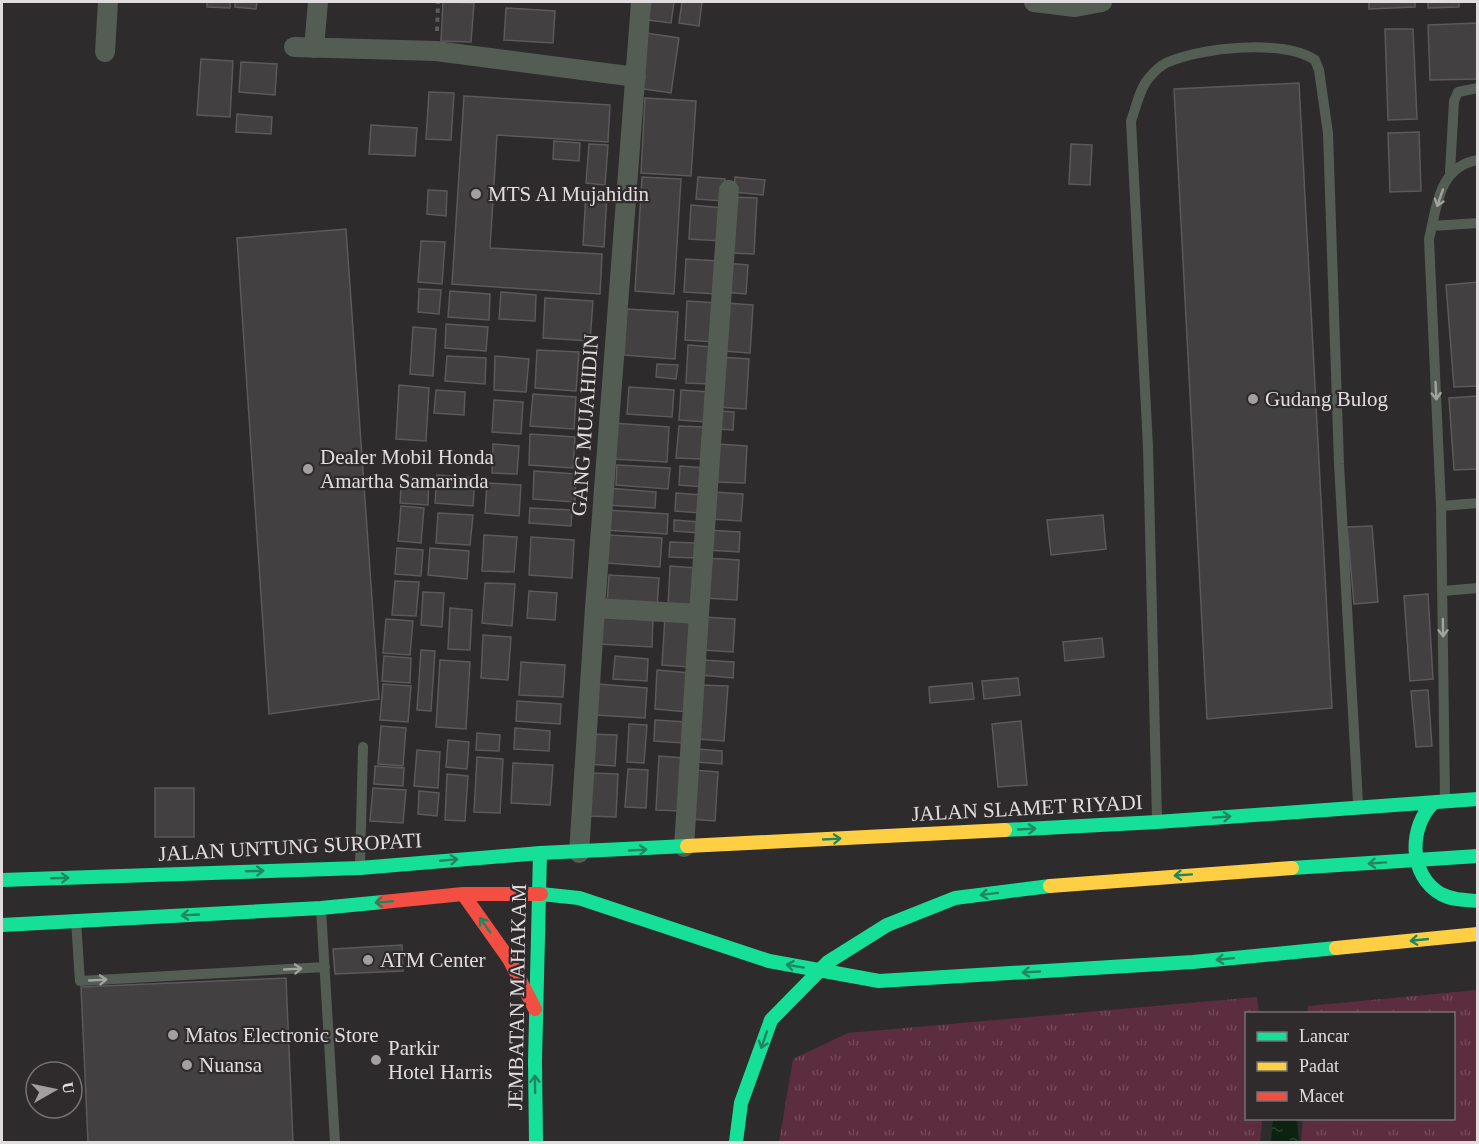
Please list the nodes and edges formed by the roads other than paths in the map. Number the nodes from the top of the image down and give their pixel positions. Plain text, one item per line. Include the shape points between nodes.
1 (108, 2) edge
2 (318, 2) edge
3 (641, 2) edge
4 (1034, 2) edge
5 (1102, 2) edge
6 (294, 47) dead end
7 (314, 48) junction
8 (105, 52) dead end
9 (636, 78) junction
10 (1478, 88) edge
11 (1478, 160) edge
12 (1450, 172) junction
13 (729, 190) dead end
14 (1478, 223) edge
15 (1432, 226) junction
16 (1478, 503) edge
17 (1441, 506) junction
18 (1478, 588) edge
19 (1443, 591) junction
20 (595, 608) junction
21 (699, 614) junction
22 (363, 747) dead end
23 (1478, 799) edge
24 (1439, 802) junction
25 (1358, 806) junction
26 (1156, 822) junction
27 (684, 847) junction
28 (540, 853) junction
29 (579, 853) junction
30 (1478, 856) edge
31 (360, 868) junction
32 (2, 880) edge
33 (463, 894) junction
34 (541, 894) junction
35 (1478, 902) edge
36 (321, 908) junction
37 (76, 920) junction
38 (2, 925) edge
39 (1478, 934) edge
40 (325, 967) junction
41 (536, 1011) junction
42 (334, 1143) edge
43 (536, 1143) edge
44 (736, 1143) edge

1 - 8 street
2 - 7 street
3 - 9 street, GANG MUJAHIDIN
4 - 5 street via 1076,7
6 - 7 street
7 - 9 street via 436,51
9 - 20 street, GANG MUJAHIDIN
10 - 12 lane via 1458,92 1454,100
11 - 12 lane via 1462,162
12 -> 15 lane
13 - 21 street
14 - 15 lane
15 -> 17 lane via 1429,239
16 - 17 lane
17 - 19 lane
18 - 19 lane
19 -> 24 lane
20 - 21 street
20 - 29 street, GANG MUJAHIDIN
21 - 27 street
22 - 31 lane
23 - 24 main road, JALAN SLAMET RIYADI
24 - 25 main road, JALAN SLAMET RIYADI
24 - 35 main road via 1422,813 1415,837 1415,865 1426,883 1441,894 1463,902
26 -> 25 main road, JALAN SLAMET RIYADI
25 - 26 lane via 1339,464 1328,133 1315,60 1294,50 1250,46 1165,63 1146,80 1131,121 1148,447
27 -> 26 main road, JALAN SLAMET RIYADI
29 -> 27 main road, JALAN SLAMET RIYADI
28 - 29 main road, JALAN UNTUNG SUROPATI
31 -> 28 main road, JALAN UNTUNG SUROPATI
28 - 34 main road, JEMBATAN MAHAKAM
30 -> 44 main road, bridge via 1082,882 955,898 887,925 828,962 771,1020 741,1103
32 -> 31 main road, JALAN UNTUNG SUROPATI
33 - 34 main road
33 -> 36 main road
41 -> 33 main road via 509,959
39 -> 34 main road via 1193,963 879,981 769,961 579,898
34 - 41 main road, JEMBATAN MAHAKAM
36 -> 37 main road
36 - 40 lane
37 - 38 main road
37 -> 40 lane via 80,981
40 - 42 lane
43 -> 41 main road, JEMBATAN MAHAKAM

